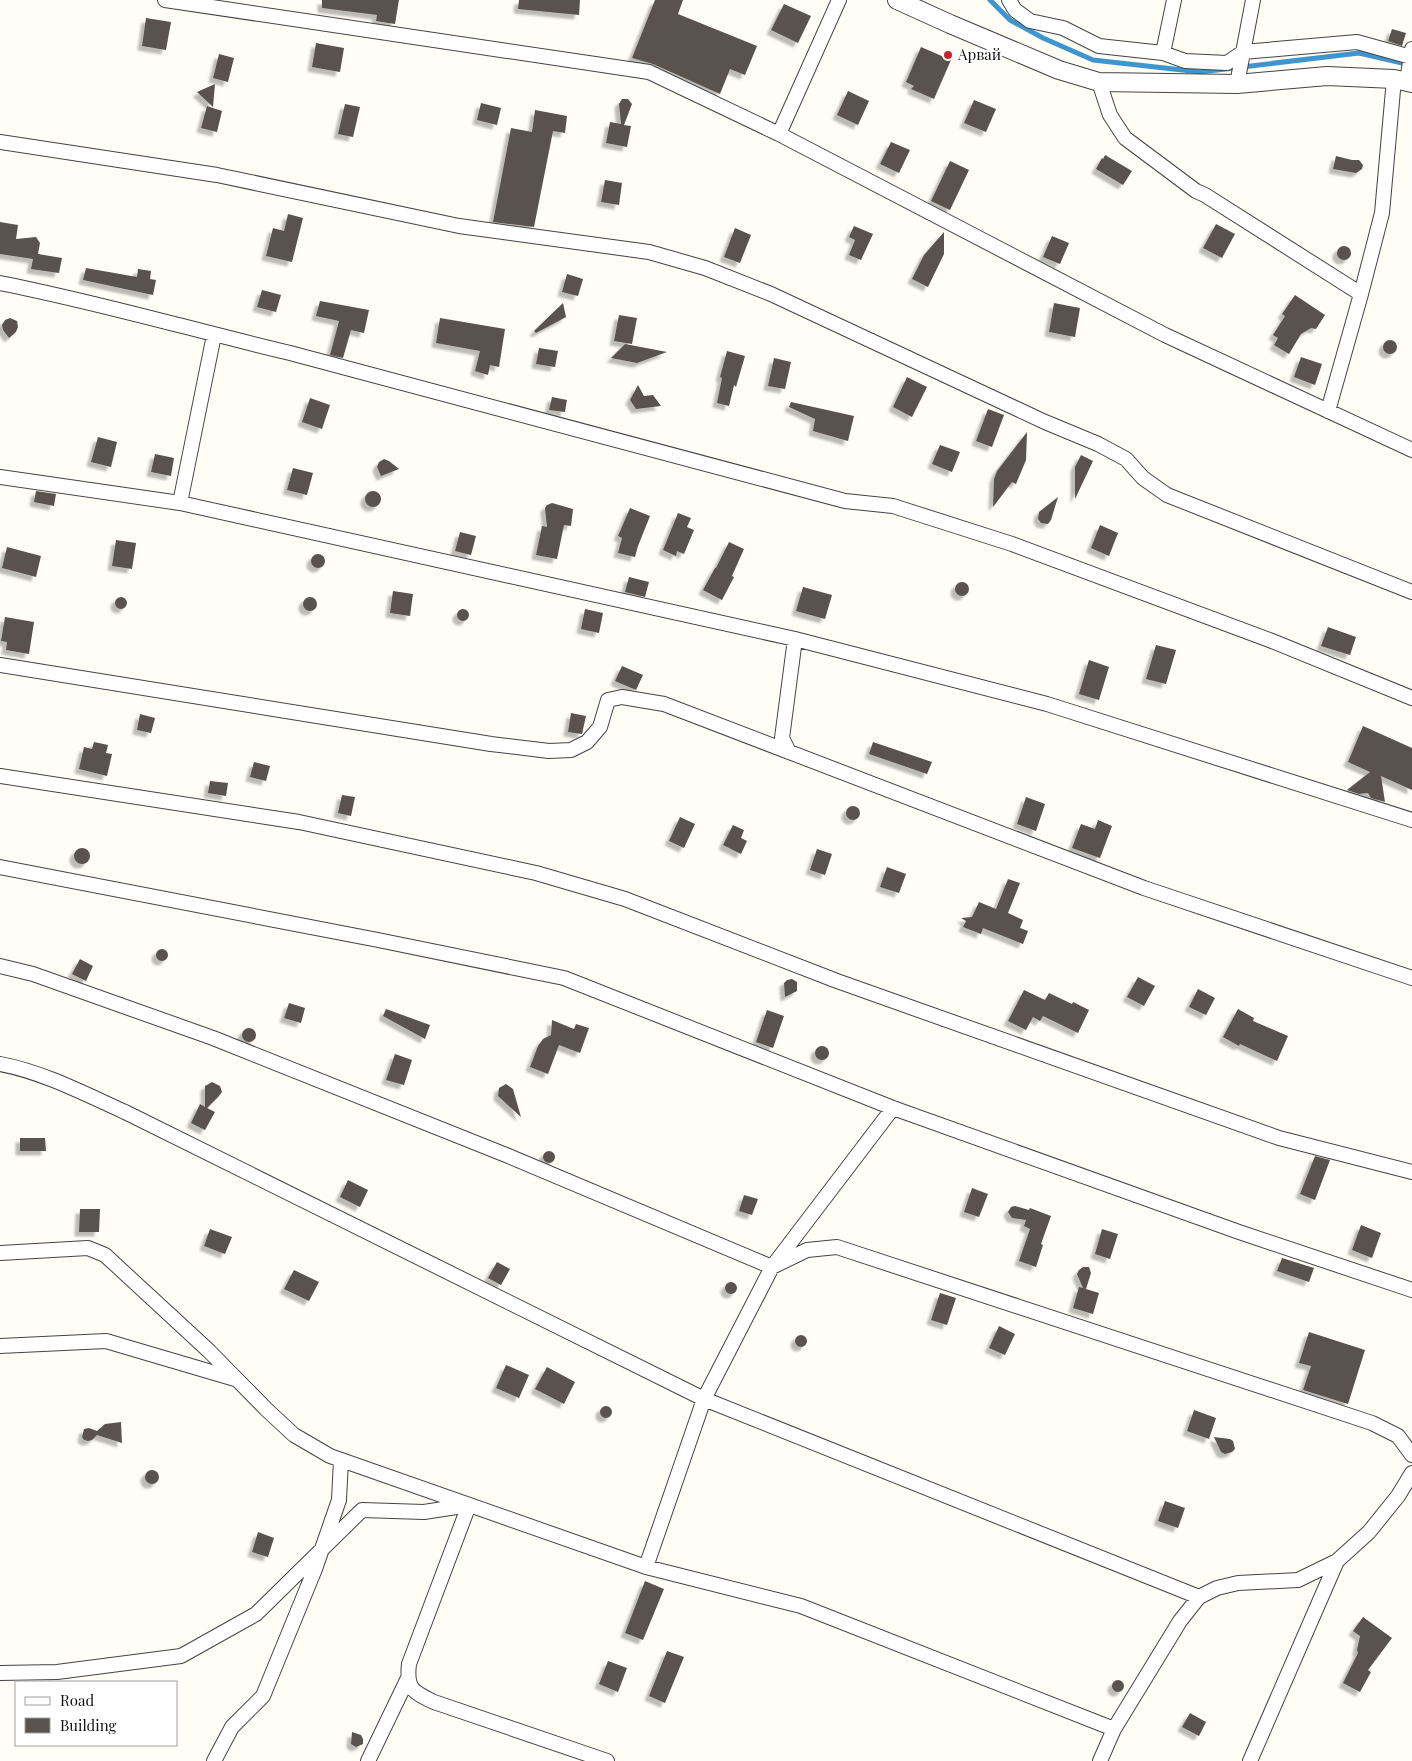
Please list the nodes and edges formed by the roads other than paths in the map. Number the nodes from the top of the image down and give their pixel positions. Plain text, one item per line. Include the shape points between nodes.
1 (165, 0) edge
2 (839, 0) edge
3 (897, 0) edge
4 (1009, 0) edge
5 (1174, 0) edge
6 (1253, 0) edge
7 (1244, 52) junction
8 (1163, 53) junction
9 (1411, 53) edge
10 (1404, 81) edge
11 (1099, 82) junction
12 (1237, 84) junction
13 (779, 134) junction
14 (0, 142) edge
15 (0, 283) edge
16 (1361, 294) junction
17 (214, 335) junction
18 (1328, 411) junction
19 (1412, 450) edge
20 (0, 477) edge
21 (180, 503) junction
22 (1412, 592) edge
23 (795, 639) junction
24 (0, 665) edge
25 (1412, 698) edge
26 (790, 752) junction
27 (0, 776) edge
28 (1412, 820) edge
29 (0, 867) edge
30 (0, 966) edge
31 (1412, 978) edge
32 (0, 1064) edge
33 (893, 1108) junction
34 (1412, 1172) edge
35 (0, 1253) edge
36 (772, 1267) junction
37 (1412, 1290) edge
38 (0, 1346) edge
39 (236, 1380) junction
40 (704, 1399) junction
41 (1412, 1454) edge
42 (341, 1460) junction
43 (1412, 1473) edge
44 (469, 1505) junction
45 (323, 1547) junction
46 (1337, 1561) junction
47 (646, 1567) junction
48 (1199, 1597) junction
49 (0, 1673) edge
50 (408, 1678) junction
51 (1114, 1729) junction
52 (214, 1761) edge
53 (368, 1761) edge
54 (607, 1761) edge
55 (1100, 1761) edge
56 (1250, 1761) edge

1 - 13 street via 648,72
2 - 13 street
3 - 11 street via 1058,70
4 - 8 street via 1015,10 1030,21 1063,28 1099,46
5 - 8 street
6 - 7 street
7 - 8 street via 1227,63 1185,61
7 - 9 street via 1357,42
7 - 12 street
9 - 10 street
10 - 12 street via 1327,76
10 - 16 street via 1382,213
11 - 12 street
11 - 16 street via 1110,115 1124,138 1196,191
13 - 18 street via 1165,335
14 - 22 street via 217,175 459,226 649,252 705,268 771,294 1098,444 1126,459 1143,478 1167,495
15 - 17 street
16 - 18 street
17 - 21 street
17 - 25 street via 845,501 893,506 1021,548 1272,641
18 - 19 street
20 - 21 street
21 - 23 street
23 - 26 street via 782,738
23 - 28 street via 1047,704
24 - 26 street via 549,751 571,750 587,742 600,727 608,700 622,697 664,704
26 - 31 street via 1144,888
27 - 34 street via 299,822 536,873 625,899 837,981 1279,1138
29 - 33 street via 564,978
30 - 36 street via 33,974 212,1038 506,1154
32 - 40 street via 18,1067 73,1088 125,1112
33 - 36 street
33 - 37 street via 1239,1232
35 - 39 street via 88,1248 106,1255
36 - 40 street
36 - 41 street via 807,1250 837,1247 1372,1423 1398,1436
38 - 39 street via 106,1340
39 - 42 street via 294,1435
40 - 47 street
40 - 48 street
42 - 44 street
42 - 45 street via 339,1500
43 - 46 street via 1369,1532
44 - 45 street via 424,1512 362,1510
44 - 47 street
44 - 50 street via 409,1664
45 - 49 street via 256,1614 180,1656 57,1672
45 - 52 street via 263,1696 232,1727
46 - 48 street via 1298,1580 1238,1582
46 - 56 street
47 - 51 street via 801,1606
48 - 51 street via 1180,1621
50 - 53 street
50 - 54 street via 412,1689 434,1702
51 - 55 street

